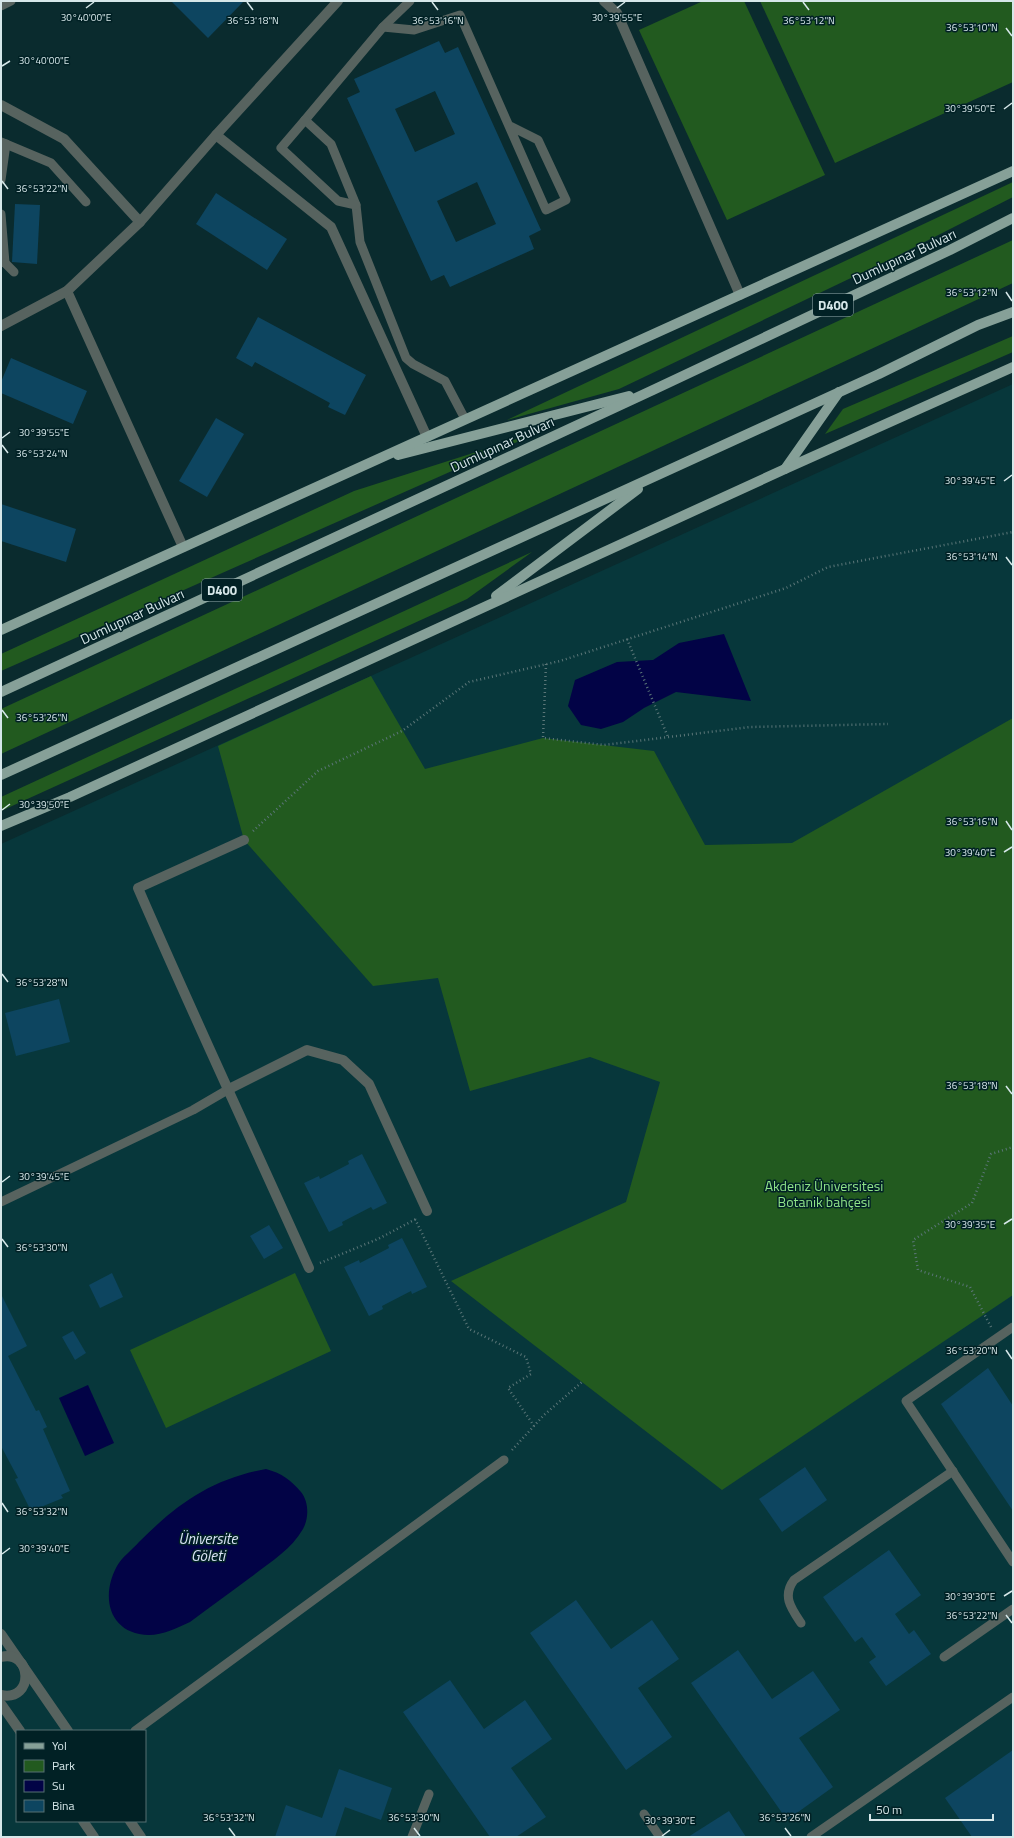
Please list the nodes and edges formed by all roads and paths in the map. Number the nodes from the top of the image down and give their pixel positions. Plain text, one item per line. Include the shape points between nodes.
1 (11, 1) edge
2 (410, 1) edge
3 (604, 1) edge
4 (333, 3) edge
5 (1, 6) edge
6 (383, 27) junction
7 (1, 105) edge
8 (305, 120) junction
9 (510, 126) junction
10 (216, 134) junction
11 (4, 143) edge
12 (1013, 171) edge
13 (1, 180) edge
14 (86, 202) dead end
15 (356, 205) junction
16 (1, 214) edge
17 (1013, 218) edge
18 (140, 222) junction
19 (3, 262) edge
20 (14, 272) dead end
21 (67, 291) junction
22 (740, 295) junction
23 (1013, 309) edge
24 (1013, 312) edge
25 (978, 325) junction
26 (1, 326) edge
27 (1013, 368) edge
28 (652, 390) junction
29 (840, 391) junction
30 (465, 420) junction
31 (427, 437) junction
32 (371, 462) junction
33 (785, 469) junction
34 (654, 477) junction
35 (1013, 532) edge
36 (183, 547) junction
37 (480, 608) junction
38 (1, 630) edge
39 (627, 639) junction
40 (546, 664) junction
41 (1, 692) edge
42 (888, 724) dead end
43 (668, 737) junction
44 (1, 775) edge
45 (1, 826) edge
46 (244, 840) joint
47 (229, 1089) junction
48 (1013, 1147) edge
49 (1, 1202) edge
50 (427, 1211) joint
51 (415, 1220) junction
52 (309, 1268) joint
53 (1013, 1327) edge
54 (996, 1338) junction
55 (582, 1382) dead end
56 (534, 1426) junction
57 (504, 1460) joint
58 (952, 1471) junction
59 (1013, 1562) edge
60 (1013, 1609) edge
61 (801, 1623) dead end
62 (1, 1634) edge
63 (1, 1657) edge
64 (944, 1657) dead end
65 (22, 1665) junction
66 (1, 1695) edge
67 (1013, 1697) edge
68 (1, 1704) edge
69 (19, 1730) edge
70 (67, 1730) edge
71 (135, 1730) edge
72 (429, 1794) dead end
73 (644, 1814) dead end
74 (84, 1822) edge
75 (131, 1822) edge
76 (94, 1837) edge
77 (141, 1837) edge
78 (412, 1837) edge
79 (660, 1837) edge
80 (811, 1837) edge

1 - 5 lane
2 - 6 lane
3 - 22 street via 617,13
4 - 10 street
6 - 8 lane
6 - 9 lane via 414,30 460,15
7 - 18 street via 64,139
8 - 15 lane via 331,144
8 - 15 lane via 281,148 338,201
9 - 9 lane via 538,140 566,200 546,210
10 - 18 street
10 - 31 street via 330,227
11 - 13 lane
11 - 14 lane via 51,163
12 - 22 main road
15 - 30 lane via 360,242 406,358 445,381
16 - 19 lane
17 - 28 main road, Dumlupınar Bulvarı / D400 via 943,254
18 - 21 street
19 - 20 lane
21 - 26 street
21 - 36 street
22 - 30 main road
23 - 25 main road
24 - 25 main road
25 - 29 main road
27 - 33 main road
28 - 32 main road
28 - 41 main road, Dumlupınar Bulvarı / D400
29 - 33 main road
29 - 34 main road
30 - 31 main road
31 - 32 main road
32 - 36 main road
33 - 37 main road
34 - 37 main road
34 - 44 main road
35 - 39 path via 828,567 786,588
36 - 38 main road
37 - 45 main road via 70,797
39 - 40 path
39 - 43 path
40 - 43 path via 543,738 604,745
40 - 46 path via 468,682 402,730 318,771
42 - 43 path via 750,727
46 - 47 street via 138,888
47 - 49 lane via 193,1110
47 - 50 street via 307,1050 343,1060 369,1084
47 - 52 street
48 - 54 path via 991,1154 972,1203 913,1240 918,1270 970,1287
50 - 51 path
51 - 52 path via 378,1239
51 - 56 path via 469,1330 526,1357 531,1374 508,1388
53 - 54 lane
54 - 58 lane via 906,1401
55 - 56 path
56 - 57 path
57 - 71 lane
58 - 59 lane
58 - 61 lane via 794,1580 788,1590 789,1604
60 - 64 lane
62 - 65 street
63 - 65 street via 14,1658
65 - 66 street via 26,1679 21,1689 13,1695
65 - 70 street
67 - 80 lane
68 - 69 street
72 - 78 lane
73 - 79 lane
74 - 76 street
75 - 77 street

